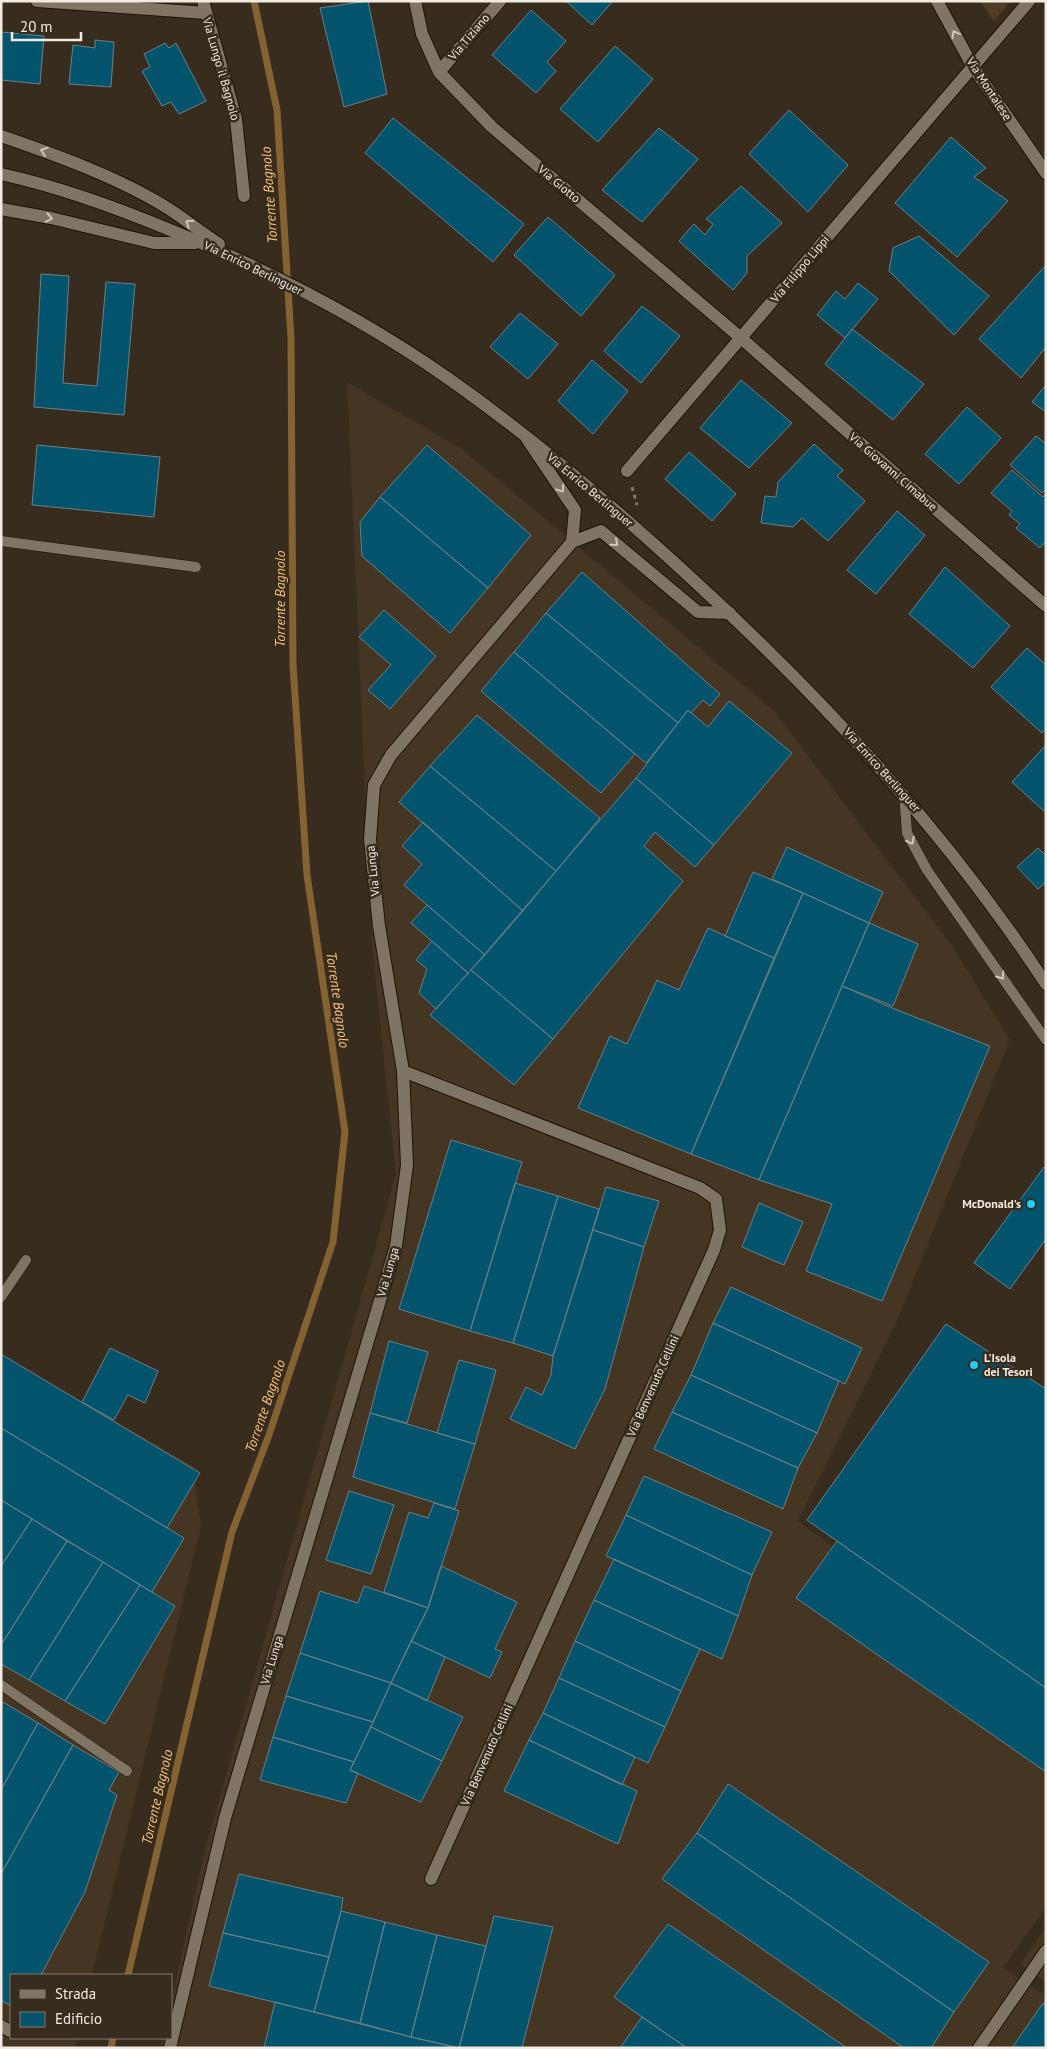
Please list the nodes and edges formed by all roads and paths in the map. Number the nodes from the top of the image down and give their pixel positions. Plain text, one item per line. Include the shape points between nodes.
1 (37, 1) edge
2 (415, 1) edge
3 (500, 1) edge
4 (937, 1) edge
5 (1029, 1) edge
6 (204, 7) edge
7 (973, 67) junction
8 (439, 72) junction
9 (1, 136) edge
10 (1046, 173) edge
11 (1, 174) edge
12 (244, 196) dead end
13 (1, 210) edge
14 (201, 243) junction
15 (243, 262) junction
16 (741, 338) junction
17 (524, 434) junction
18 (627, 471) joint
19 (634, 526) junction
20 (1, 541) edge
21 (572, 542) junction
22 (196, 567) dead end
23 (1046, 606) edge
24 (730, 613) junction
25 (904, 793) junction
26 (1046, 984) edge
27 (1046, 1040) edge
28 (403, 1072) junction
29 (26, 1260) dead end
30 (1, 1297) edge
31 (1, 1685) edge
32 (127, 1770) dead end
33 (431, 1879) dead end
34 (1046, 1951) edge
35 (170, 2048) edge
36 (980, 2048) edge

1 - 6 street
2 - 8 street, Via Giotto via 422,34
3 - 8 street, Via Tiziano
7 -> 4 street, Via Montalese
5 - 7 street, Via Filippo Lippi
6 - 12 street, Via Lungo il Bagnolo via 236,119
7 - 10 street, Via Montalese
7 - 16 street, Via Filippo Lippi
8 - 16 street, Via Giotto via 492,127
15 -> 9 street via 144,195 59,156
11 - 14 street, Via Enrico Berlinguer via 46,184 120,209
13 -> 14 street via 51,218 154,243
14 - 15 street, Via Enrico Berlinguer
15 - 17 street, Via Enrico Berlinguer via 327,304 447,378
16 - 18 street, Via Filippo Lippi
16 - 23 street, Via Giovanni Cimabue
17 - 19 street, Via Enrico Berlinguer
17 -> 21 street via 575,510
18 - 19 path via 637,506
19 - 24 street, Via Enrico Berlinguer
20 - 22 lane
21 -> 24 street via 601,531 698,612
21 - 28 street, Via Lunga via 391,756 374,785 370,839 379,926
24 - 25 street, Via Enrico Berlinguer via 842,725
25 - 26 street, Via Enrico Berlinguer via 955,856
25 -> 27 lane via 907,833 927,870
28 - 33 street, Via Benvenuto Cellini via 700,1188 716,1199 720,1230 714,1250
28 - 35 street, Via Lunga via 407,1165 396,1246 225,1818
29 - 30 lane
31 - 32 lane
34 - 36 street

